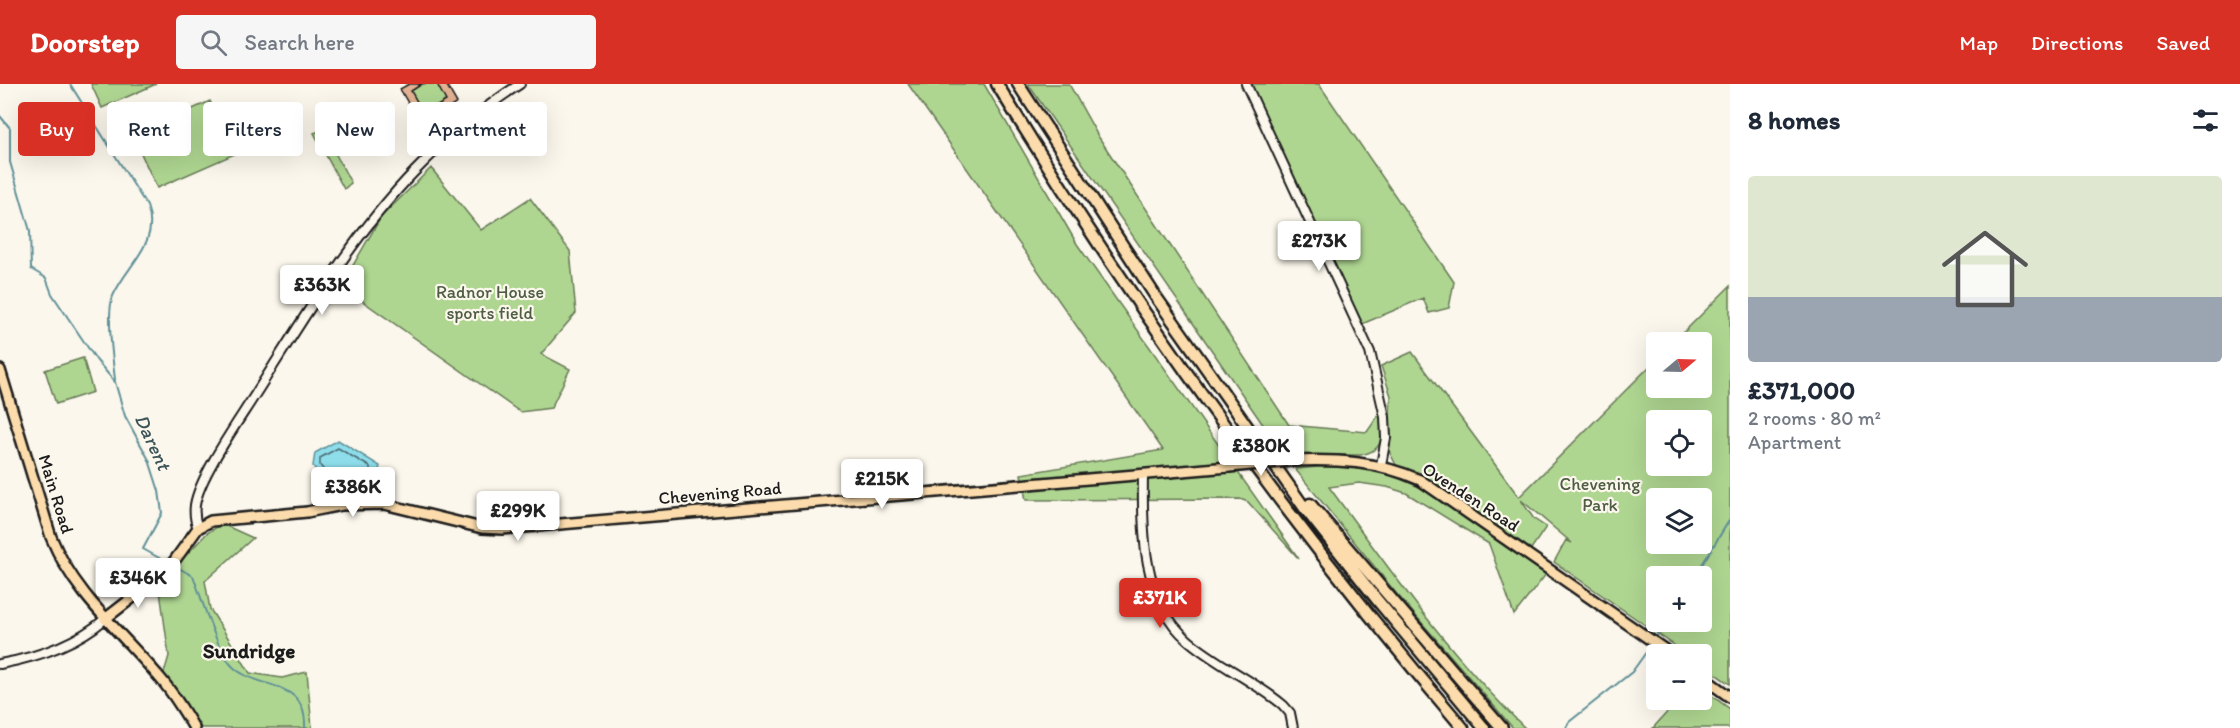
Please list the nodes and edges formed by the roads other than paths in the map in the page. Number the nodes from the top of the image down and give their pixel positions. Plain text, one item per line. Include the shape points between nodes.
1 (520, 84) edge
2 (997, 84) edge
3 (1018, 84) edge
4 (1246, 84) edge
5 (0, 370) edge
6 (1381, 465) junction
7 (1143, 475) junction
8 (1286, 477) junction
9 (198, 528) junction
10 (105, 619) junction
11 (1657, 644) edge
12 (0, 664) edge
13 (1712, 684) edge
14 (1730, 697) edge
15 (1444, 706) junction
16 (194, 728) edge
17 (1293, 728) edge
18 (1458, 728) edge
19 (1463, 728) edge
20 (1484, 728) edge
21 (1502, 728) edge

1 - 9 street via 467,122 413,173 364,232 217,454 195,505
2 - 15 highway via 1194,384 1303,531
3 - 8 highway via 1151,290
4 - 6 street via 1370,352 1385,417
5 - 10 main road, Main Road via 57,551
6 - 7 main road, Chevening Road, bridge via 1345,460 1291,461
6 - 11 main road, Ovenden Road via 1437,491
7 - 9 main road, Chevening Road via 502,529 482,528 384,504 225,519
7 - 17 street via 1152,582 1172,625 1283,705 1290,713
8 - 20 highway via 1354,572
8 - 21 highway
9 - 10 main road via 167,571
10 - 12 street via 61,646
10 - 16 main road, Main Road via 162,681
13 - 14 main road
15 - 18 highway
15 - 19 highway

